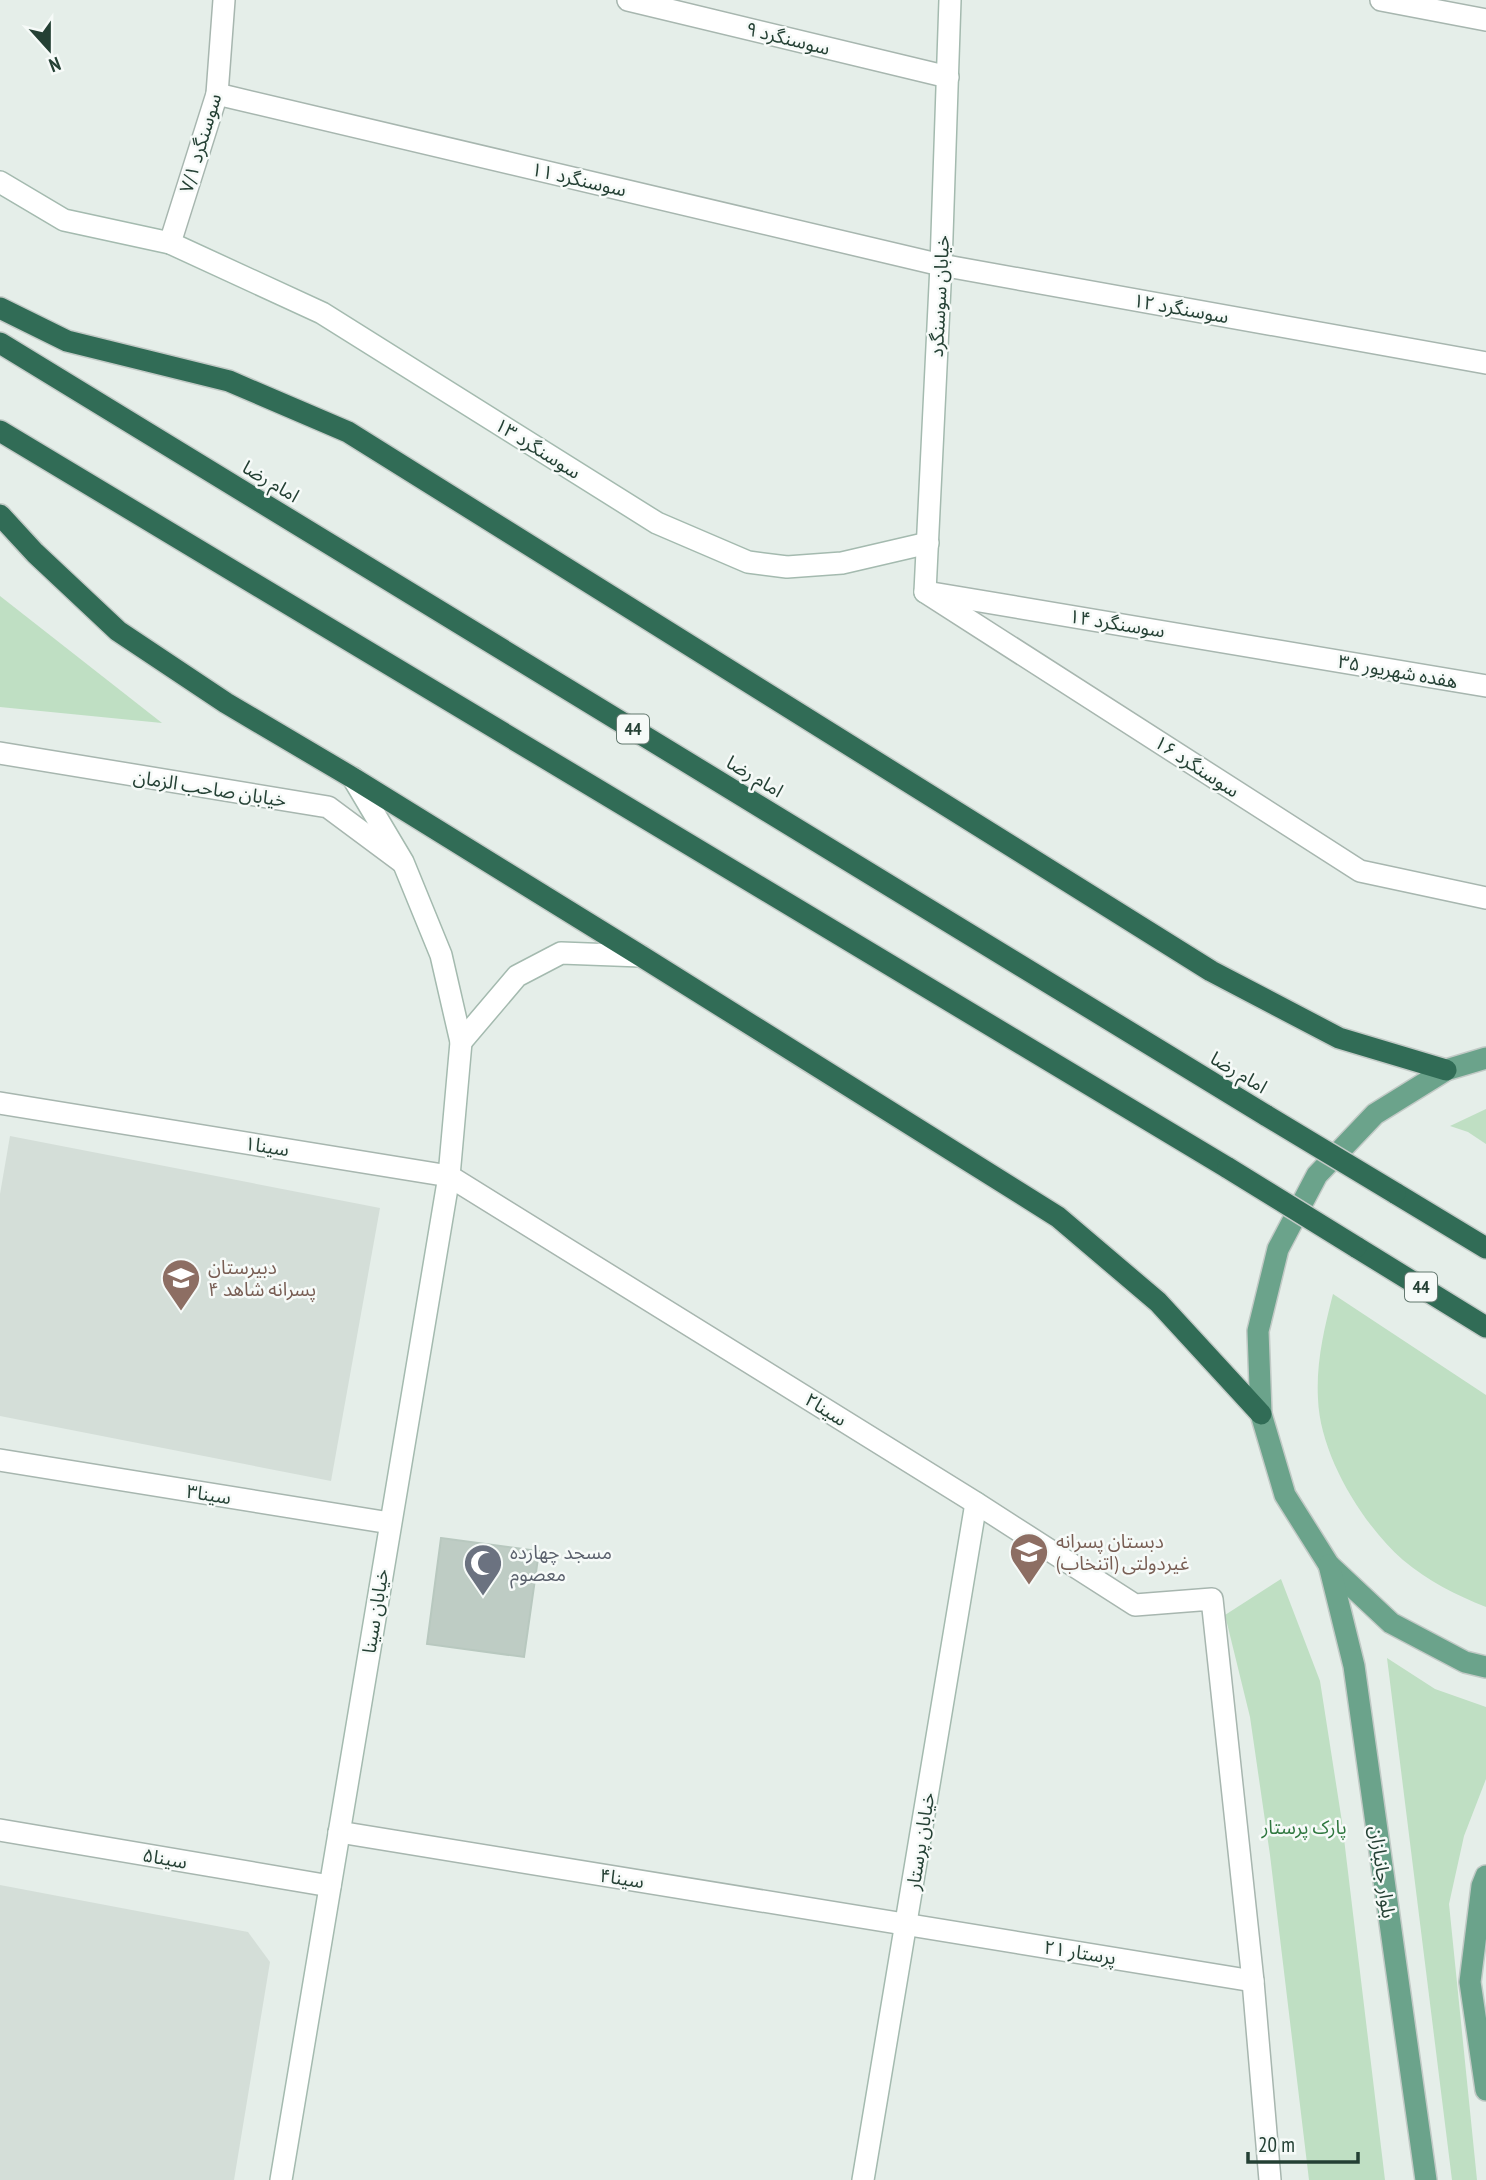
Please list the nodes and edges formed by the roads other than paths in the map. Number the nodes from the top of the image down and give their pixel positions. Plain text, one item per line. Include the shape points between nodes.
1 (224, 0) edge
2 (628, 0) edge
3 (950, 0) edge
4 (1381, 0) edge
5 (1486, 20) edge
6 (948, 77) junction
7 (217, 94) junction
8 (0, 182) edge
9 (170, 243) junction
10 (941, 265) junction
11 (0, 308) edge
12 (0, 342) edge
13 (1486, 363) edge
14 (0, 431) edge
15 (0, 516) edge
16 (928, 543) junction
17 (925, 592) junction
18 (1309, 655) joint
19 (1486, 686) edge
20 (0, 753) edge
21 (354, 778) junction
22 (403, 862) junction
23 (1486, 898) edge
24 (642, 956) junction
25 (461, 1042) junction
26 (1486, 1058) edge
27 (1446, 1070) junction
28 (0, 1103) edge
29 (449, 1176) junction
30 (1486, 1248) edge
31 (1486, 1327) edge
32 (1261, 1415) junction
33 (0, 1460) edge
34 (976, 1503) junction
35 (390, 1523) junction
36 (1329, 1566) junction
37 (1486, 1667) edge
38 (0, 1830) edge
39 (339, 1832) junction
40 (1486, 1876) edge
41 (330, 1886) junction
42 (906, 1924) junction
43 (1253, 1981) junction
44 (1486, 2090) edge
45 (281, 2180) edge
46 (863, 2180) edge
47 (1270, 2180) edge
48 (1426, 2180) edge

1 - 7 street, سوسنگرد ۷/۱
2 - 6 street, سوسنگرد ۹
3 - 6 street, خیابان سوسنگرد
4 - 5 street
6 - 10 street, خیابان سوسنگرد
7 - 9 street, سوسنگرد ۷/۱
7 - 10 street, سوسنگرد ۱۱
8 - 9 street, سوسنگرد ۱۳ via 64,220
9 - 16 street, سوسنگرد ۱۳ via 322,313 657,523 748,562 787,567 842,563
10 - 13 street, سوسنگرد ۱۲
10 - 16 street, خیابان سوسنگرد
11 - 27 highway via 66,341 229,381 348,432 1211,971 1339,1038
12 - 30 highway, امام رضا / 44, bridge
14 - 31 highway, 44, bridge
15 - 21 highway via 118,631 226,703
16 - 17 street, خیابان سوسنگرد
17 - 18 street, سوسنگرد ۱۴
17 - 23 street, سوسنگرد ۱۶ via 1360,871
18 - 19 street, هفده شهریور ۳۵
20 - 22 street, خیابان صاحب الزمان via 328,807
21 - 22 street, خیابان سینا
21 - 24 highway
22 - 25 street, خیابان سینا via 441,955
24 - 25 street via 561,953 517,976
24 - 32 highway via 1058,1217 1158,1302
25 - 29 street, خیابان سینا
26 - 27 main road
27 - 32 main road via 1375,1114 1317,1175 1278,1249 1258,1331
28 - 29 street, سینا۱
29 - 34 street, سینا۲
29 - 35 street, خیابان سینا
32 - 36 main road via 1285,1495
33 - 35 street, سینا۳
34 - 42 street, خیابان پرستار
34 - 43 street, سینا۲ via 1135,1605 1212,1599
35 - 39 street, خیابان سینا
36 - 37 main road via 1391,1623 1465,1662
36 - 48 main road, بلوار جانبازان via 1354,1665
38 - 41 street, سینا۵
39 - 41 street, خیابان سینا
39 - 42 street, سینا۴
40 - 44 main road via 1470,1982
41 - 45 street, خیابان سینا
42 - 43 street, پرستار ۲۱
42 - 46 street, خیابان پرستار
43 - 47 street

